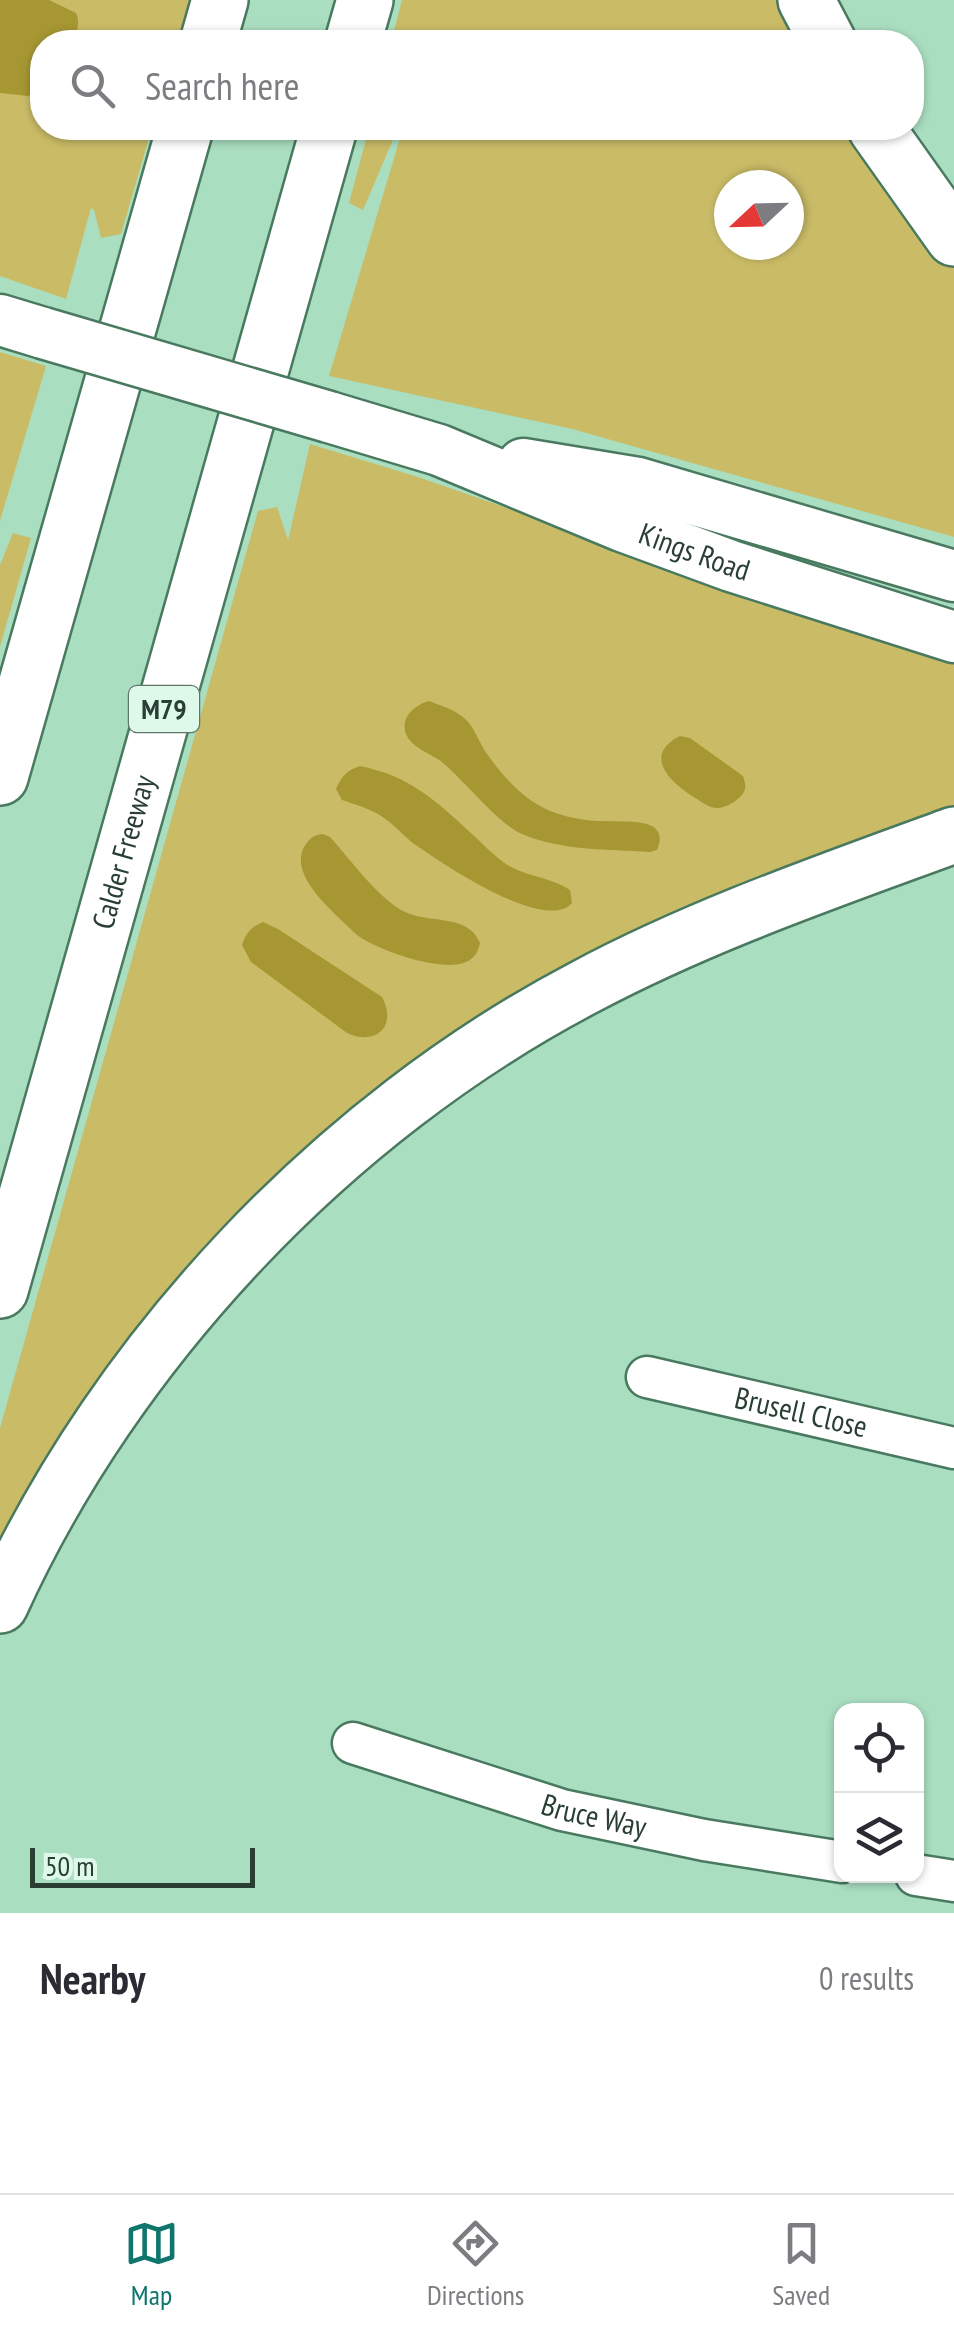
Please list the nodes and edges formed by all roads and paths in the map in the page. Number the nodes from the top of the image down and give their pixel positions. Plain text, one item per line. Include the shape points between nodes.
1 (220, 0) edge
2 (366, 0) edge
3 (806, 0) edge
4 (211, 30) edge
5 (357, 30) edge
6 (822, 30) edge
7 (181, 140) edge
8 (326, 140) edge
9 (885, 140) edge
10 (954, 238) edge
11 (22, 327) edge
12 (439, 450) junction
13 (954, 576) edge
14 (954, 638) edge
15 (0, 777) edge
16 (954, 834) edge
17 (0, 1290) edge
18 (647, 1377) dead end
19 (954, 1448) edge
20 (0, 1605) edge
21 (354, 1743) dead end
22 (834, 1861) edge

1 - 4 highway
2 - 5 highway
3 - 6 highway
7 - 15 highway
8 - 17 highway, Calder Freeway / M79
9 - 10 highway
11 - 12 main road, Kings Road, bridge
12 - 13 main road, Kings Road via 638,483
12 - 14 main road, Kings Road via 713,560
16 - 20 highway via 663,947 532,1016 371,1129 280,1211 141,1369 68,1477
18 - 19 street, Brusell Close
21 - 22 street, Bruce Way via 562,1810

